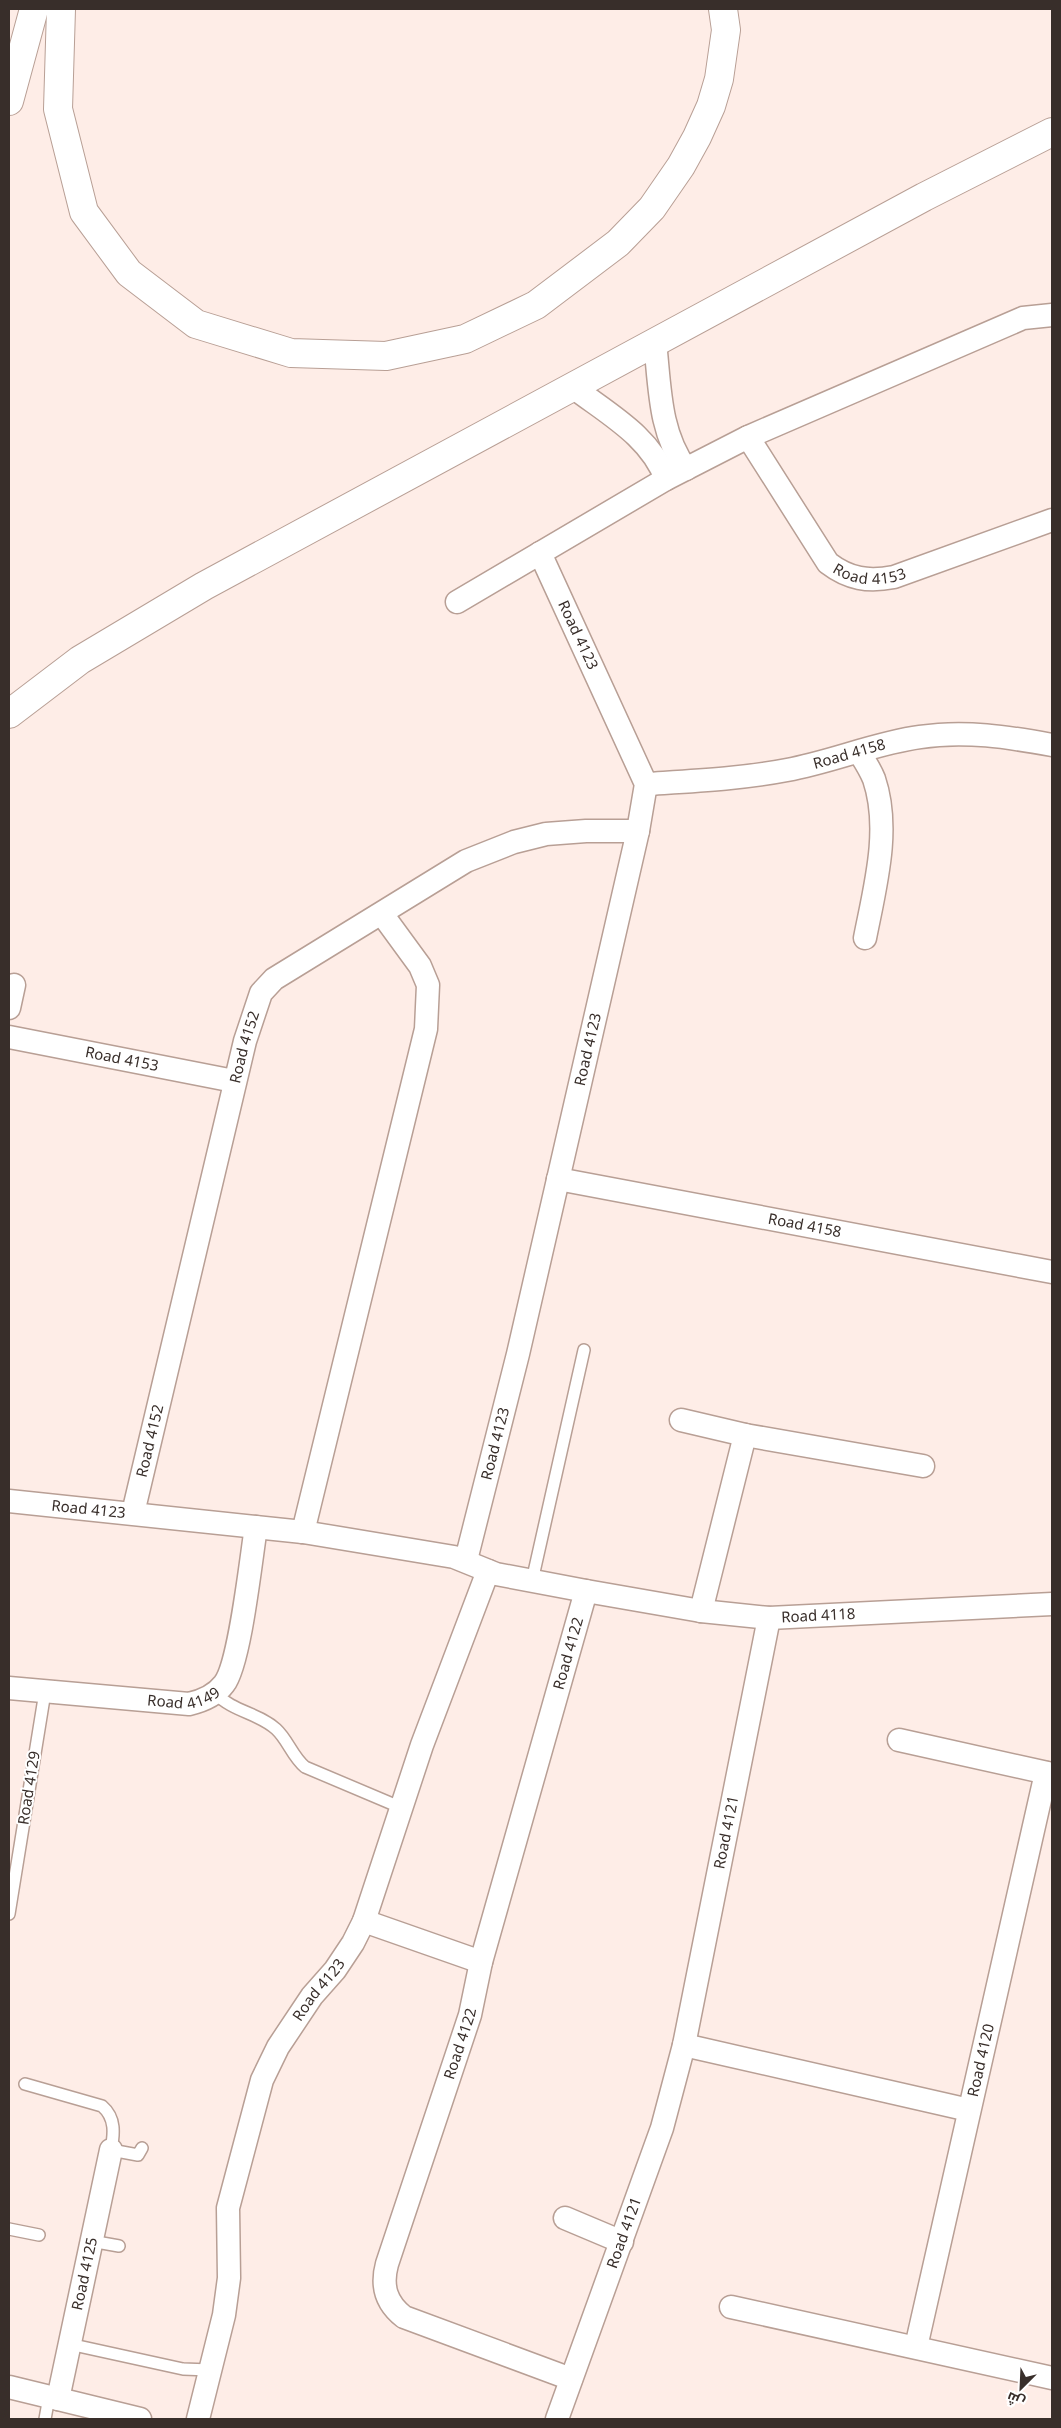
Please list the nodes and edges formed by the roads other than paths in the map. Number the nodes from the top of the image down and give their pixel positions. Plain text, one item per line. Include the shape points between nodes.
1 (34, 9) edge
2 (61, 9) edge
3 (723, 9) edge
4 (9, 101) edge
5 (1052, 132) edge
6 (1052, 315) edge
7 (655, 342) junction
8 (573, 386) junction
9 (748, 437) junction
10 (686, 469) junction
11 (666, 480) junction
12 (1052, 520) edge
13 (540, 553) junction
14 (457, 602) dead end
15 (9, 714) edge
16 (1052, 746) edge
17 (859, 752) junction
18 (646, 784) junction
19 (638, 832) junction
20 (382, 914) junction
21 (865, 938) dead end
22 (14, 985) dead end
23 (9, 1008) edge
24 (9, 1037) edge
25 (234, 1081) junction
26 (558, 1179) junction
27 (1052, 1272) edge
28 (584, 1350) dead end
29 (681, 1420) dead end
30 (745, 1436) junction
31 (923, 1466) dead end
32 (9, 1501) edge
33 (132, 1513) junction
34 (256, 1527) junction
35 (303, 1532) junction
36 (466, 1560) junction
37 (488, 1571) junction
38 (532, 1581) junction
39 (586, 1591) junction
40 (1052, 1604) edge
41 (701, 1611) junction
42 (769, 1618) junction
43 (9, 1688) edge
44 (45, 1692) junction
45 (215, 1693) junction
46 (900, 1740) dead end
47 (1049, 1773) edge
48 (402, 1808) junction
49 (9, 1914) edge
50 (364, 1921) junction
51 (481, 1962) junction
52 (684, 2045) junction
53 (25, 2084) dead end
54 (970, 2110) junction
55 (142, 2148) dead end
56 (111, 2150) junction
57 (565, 2218) dead end
58 (9, 2229) edge
59 (39, 2235) dead end
60 (91, 2241) junction
61 (622, 2242) junction
62 (119, 2246) dead end
63 (731, 2307) dead end
64 (69, 2344) junction
65 (916, 2347) junction
66 (210, 2370) junction
67 (1052, 2378) edge
68 (571, 2379) junction
69 (9, 2387) edge
70 (53, 2398) junction
71 (44, 2419) edge
72 (140, 2419) edge
73 (198, 2419) edge
74 (557, 2419) edge

1 - 4 main road
2 - 3 main road via 58,109 84,212 128,273 196,324 291,353 386,356 465,339 536,305 618,243 652,208 681,166 711,106 719,79 726,30
5 - 7 main road
6 - 9 street via 1023,318
7 - 8 main road
7 - 10 street via 665,428 677,457
8 - 11 street via 642,439
8 - 15 main road via 204,586 80,660
9 - 10 street
9 - 12 street, Road 4153 via 828,563 859,579 894,577
10 - 11 street
11 - 13 street
13 - 14 street
13 - 18 street, Road 4123
16 - 17 street, Road 4158 via 988,734 953,733 918,737
17 - 18 street, Road 4158 via 764,774
17 - 21 street via 873,777 880,800 877,878
18 - 19 street, Road 4123
19 - 20 street, Road 4152 via 546,834 514,842 466,861
19 - 26 street, Road 4123
20 - 25 street, Road 4152 via 274,979 261,993
20 - 35 street via 420,966 428,985 426,1029
22 - 23 street
24 - 25 street, Road 4153
25 - 33 street, Road 4152
26 - 27 street, Road 4158
26 - 36 street, Road 4123
28 - 38 lane
29 - 30 street
30 - 31 street
30 - 41 street
32 - 33 street, Road 4123
33 - 34 street, Road 4123
34 - 35 street, Road 4123
34 - 45 street, Road 4149 via 234,1660 228,1678
35 - 36 street, Road 4123
36 - 37 street, Road 4123
37 - 38 street, Road 4123
37 - 48 street, Road 4123 via 422,1745
38 - 39 street, Road 4123
39 - 41 street, Road 4118
39 - 51 street, Road 4122
40 - 42 street, Road 4118
41 - 42 street, Road 4118
42 - 52 street, Road 4121
43 - 44 street, Road 4149
44 - 45 street, Road 4149 via 189,1704 203,1701
44 - 49 lane, Road 4129
45 - 48 lane via 235,1709 276,1729 305,1767
46 - 47 street, Road 4120
47 - 54 street, Road 4120
48 - 50 street, Road 4123
50 - 51 street
50 - 66 street, Road 4123 via 340,1963 312,1996 278,2047 262,2080 228,2208 229,2278 224,2316
51 - 68 street, Road 4122 via 470,2015 385,2274 386,2294 404,2317
52 - 54 street
52 - 61 street, Road 4121 via 662,2128
53 - 56 lane via 95,2104 107,2111 113,2124
54 - 65 street, Road 4120
55 - 56 lane via 138,2155
56 - 60 street, Road 4125
57 - 61 street
58 - 59 lane
60 - 62 lane
60 - 64 street, Road 4125
61 - 68 street, Road 4121
63 - 65 street
64 - 66 lane via 183,2369
64 - 70 street, Road 4125
65 - 67 street
66 - 73 street, Road 4123
68 - 74 street, Road 4121
69 - 70 street
70 - 71 lane
70 - 72 street

